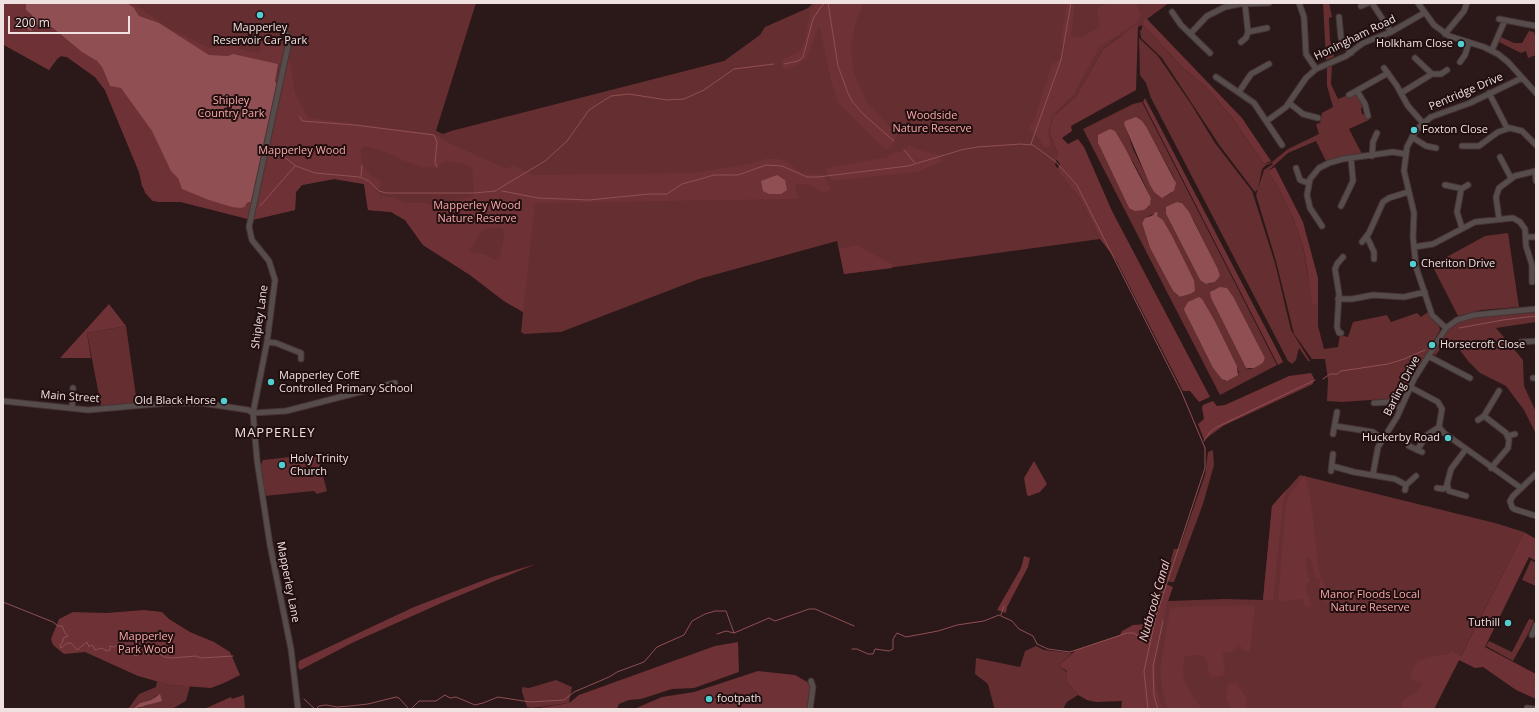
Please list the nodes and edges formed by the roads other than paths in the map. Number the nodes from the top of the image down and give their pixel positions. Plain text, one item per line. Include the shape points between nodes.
1 (1269, 3) edge
2 (1299, 3) edge
3 (1368, 3) edge
4 (1372, 3) edge
5 (1418, 3) edge
6 (1467, 3) edge
7 (1245, 4) junction
8 (1361, 6) dead end
9 (1172, 12) dead end
10 (1424, 13) junction
11 (1339, 17) dead end
12 (1498, 19) dead end
13 (1505, 20) junction
14 (280, 26) dead end
15 (1533, 27) edge
16 (1267, 28) dead end
17 (1248, 32) junction
18 (1391, 32) junction
19 (1190, 34) junction
20 (1445, 34) junction
21 (1241, 42) dead end
22 (1469, 42) junction
23 (1492, 50) junction
24 (1210, 53) dead end
25 (1351, 53) junction
26 (1415, 58) dead end
27 (1460, 62) dead end
28 (1270, 64) dead end
29 (1316, 68) junction
30 (1384, 68) dead end
31 (1447, 70) dead end
32 (1388, 73) junction
33 (1432, 74) junction
34 (1216, 77) dead end
35 (1522, 78) junction
36 (1357, 91) junction
37 (1239, 92) junction
38 (1489, 92) junction
39 (1401, 93) junction
40 (1536, 93) edge
41 (1349, 95) dead end
42 (1289, 103) junction
43 (1368, 116) dead end
44 (1318, 118) dead end
45 (1267, 122) junction
46 (1423, 123) junction
47 (1507, 128) junction
48 (1377, 133) dead end
49 (1412, 137) junction
50 (1282, 145) dead end
51 (1536, 145) edge
52 (1462, 146) dead end
53 (1436, 148) dead end
54 (1405, 154) junction
55 (1372, 156) junction
56 (1350, 158) junction
57 (1500, 160) dead end
58 (1296, 168) dead end
59 (1536, 171) edge
60 (1511, 178) junction
61 (1536, 181) edge
62 (1308, 183) junction
63 (1445, 184) dead end
64 (1468, 185) dead end
65 (1461, 189) junction
66 (1408, 192) junction
67 (1341, 206) dead end
68 (1499, 219) junction
69 (1322, 227) dead end
70 (1462, 228) junction
71 (1367, 237) junction
72 (1536, 237) edge
73 (1526, 238) junction
74 (1362, 242) dead end
75 (1414, 247) junction
76 (1343, 257) dead end
77 (1374, 259) dead end
78 (1534, 273) edge
79 (1532, 282) dead end
80 (1425, 292) junction
81 (1381, 295) junction
82 (1338, 299) junction
83 (1381, 302) dead end
84 (1536, 309) edge
85 (1446, 328) junction
86 (1341, 333) dead end
87 (267, 342) junction
88 (1521, 342) dead end
89 (1532, 343) edge
90 (1428, 356) junction
91 (301, 359) dead end
92 (1470, 378) dead end
93 (394, 383) dead end
94 (1410, 387) junction
95 (73, 388) dead end
96 (1498, 391) dead end
97 (3, 401) edge
98 (1374, 404) dead end
99 (72, 408) junction
100 (1401, 408) junction
101 (1337, 412) dead end
102 (253, 413) junction
103 (1484, 416) junction
104 (1478, 420) dead end
105 (1335, 426) junction
106 (1439, 426) junction
107 (1333, 434) dead end
108 (1515, 434) dead end
109 (1508, 436) junction
110 (1383, 439) junction
111 (1409, 446) dead end
112 (1466, 449) junction
113 (1333, 454) dead end
114 (1491, 468) junction
115 (1373, 474) junction
116 (1536, 474) edge
117 (1416, 476) dead end
118 (1437, 488) dead end
119 (1447, 488) junction
120 (1521, 488) junction
121 (1466, 496) dead end
122 (1536, 516) edge
123 (1536, 625) edge
124 (1532, 635) dead end
125 (810, 681) dead end
126 (1527, 708) dead end
127 (298, 709) edge
128 (810, 709) edge
129 (1534, 709) edge

1 - 7 street
2 - 29 street via 1304,17 1306,54
3 - 8 street
4 - 18 street
5 - 10 street
6 - 20 street via 1464,11
7 - 17 street
7 - 19 street via 1216,11 1202,20
9 - 19 street
10 - 18 street, Honingham Road
10 - 20 street
11 - 25 street via 1341,38
12 - 13 street
13 - 15 street
13 - 23 street
14 - 87 street, Shipley Lane via 287,35 288,46 249,228 252,240 270,261 274,270 274,291
16 - 17 street
17 - 21 street via 1247,37
18 - 25 street, Honingham Road via 1363,43
19 - 24 street via 1200,47
20 - 22 street
22 - 23 street
22 - 27 street via 1466,55
23 - 35 street via 1504,58
25 - 29 street, Honingham Road
26 - 33 street
28 - 37 street via 1251,74
29 - 42 street, Honingham Road
30 - 32 street
31 - 33 street via 1441,74
32 - 36 street
32 - 39 street
33 - 39 street
34 - 37 street via 1221,85
35 - 38 street, Pentridge Drive
35 - 40 street
36 - 41 street
36 - 43 street
37 - 45 street via 1254,103
38 - 46 street, Pentridge Drive via 1470,103 1437,114
38 - 47 street
39 - 46 street via 1408,106
42 - 44 street via 1303,114
42 - 45 street, Honingham Road
45 - 50 street via 1276,140
46 - 49 street, Pentridge Drive
47 - 51 street via 1529,133
47 - 52 street via 1475,150
48 - 55 street
49 - 53 street via 1429,147
49 - 54 street, Pentridge Drive
54 - 55 street via 1393,152
54 - 66 street, Pentridge Drive via 1404,171
55 - 56 street
56 - 62 street via 1322,166
56 - 67 street via 1353,181 1344,194
57 - 60 street
58 - 62 street via 1300,180
59 - 60 street
59 - 61 street
60 - 68 street via 1497,191
62 - 69 street via 1308,203
63 - 65 street
64 - 65 street
65 - 70 street via 1457,212
66 - 71 street via 1383,202
66 - 75 street, Pentridge Drive via 1414,213
68 - 70 street via 1475,222
68 - 73 street via 1509,218 1518,221 1524,228
70 - 75 street via 1430,245
71 - 74 street
71 - 77 street via 1374,252
72 - 73 street
73 - 78 street
75 - 80 street, Pentridge Drive via 1416,267
76 - 82 street via 1333,267
78 - 79 street
80 - 81 street via 1404,297
80 - 85 street, Pentridge Drive via 1432,314
81 - 82 street
81 - 83 street
82 - 86 street via 1337,328
84 - 85 street, Barling Drive via 1474,314 1457,320
85 - 90 street, Barling Drive
87 - 91 street via 301,353
87 - 102 street, Shipley Lane
88 - 89 street
90 - 92 street
90 - 94 street, Barling Drive
93 - 102 street, Main Street via 305,406
94 - 100 street, Barling Drive
94 - 106 street via 1440,404 1443,413
95 - 99 street
96 - 103 street via 1490,398
97 - 99 street, Main Street
98 - 100 street via 1389,402
99 - 102 street, Main Street via 99,409 194,403 248,410
100 - 110 street, Barling Drive
101 - 105 street
102 - 127 street, Mapperley Lane via 256,459 291,649
103 - 104 street
103 - 109 street
105 - 107 street
105 - 110 street via 1373,432
106 - 111 street via 1427,435 1420,451
106 - 112 street via 1444,433
108 - 109 street
109 - 114 street via 1508,448
110 - 115 street, Barling Drive via 1377,449
112 - 114 street
112 - 119 street via 1451,469
113 - 115 street via 1331,468
114 - 120 street
115 - 117 street via 1395,479 1405,488
116 - 120 street
118 - 119 street
119 - 121 street via 1451,492
120 - 122 street via 1512,498 1512,507
123 - 124 street
125 - 128 street via 813,687
126 - 129 street

